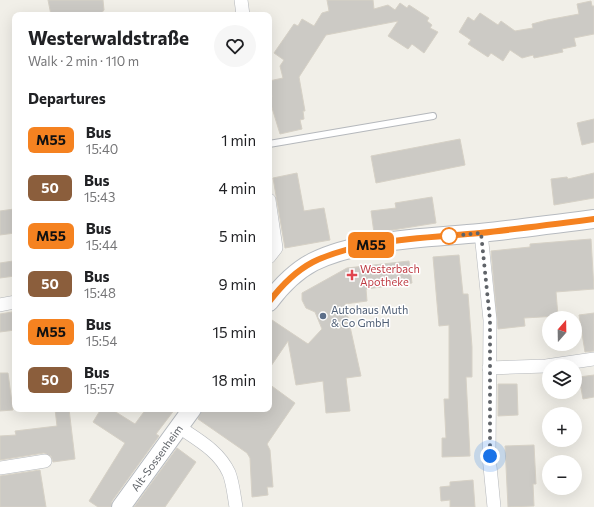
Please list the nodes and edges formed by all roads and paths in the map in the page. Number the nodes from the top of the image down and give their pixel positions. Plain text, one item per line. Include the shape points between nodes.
1 (241, 0) edge
2 (243, 12) edge
3 (433, 116) dead end
4 (272, 143) edge
5 (594, 219) edge
6 (272, 221) edge
7 (481, 233) junction
8 (272, 254) edge
9 (272, 298) edge
10 (12, 303) edge
11 (0, 305) edge
12 (594, 359) edge
13 (489, 368) junction
14 (190, 412) edge
15 (179, 428) junction
16 (45, 461) dead end
17 (0, 468) edge
18 (121, 507) edge
19 (236, 507) edge
20 (494, 507) edge

1 - 2 street
3 - 4 lane
5 - 7 main road
6 - 8 street via 276,248
7 - 9 main road via 389,242 343,252 314,262 282,285
7 - 13 street via 490,320
10 - 11 street
12 - 13 street via 546,366
13 - 20 street via 490,456
14 - 15 main road, Alt-Sossenheim
15 - 18 main road, Alt-Sossenheim
15 - 19 street via 210,448 224,464 230,475
16 - 17 street

